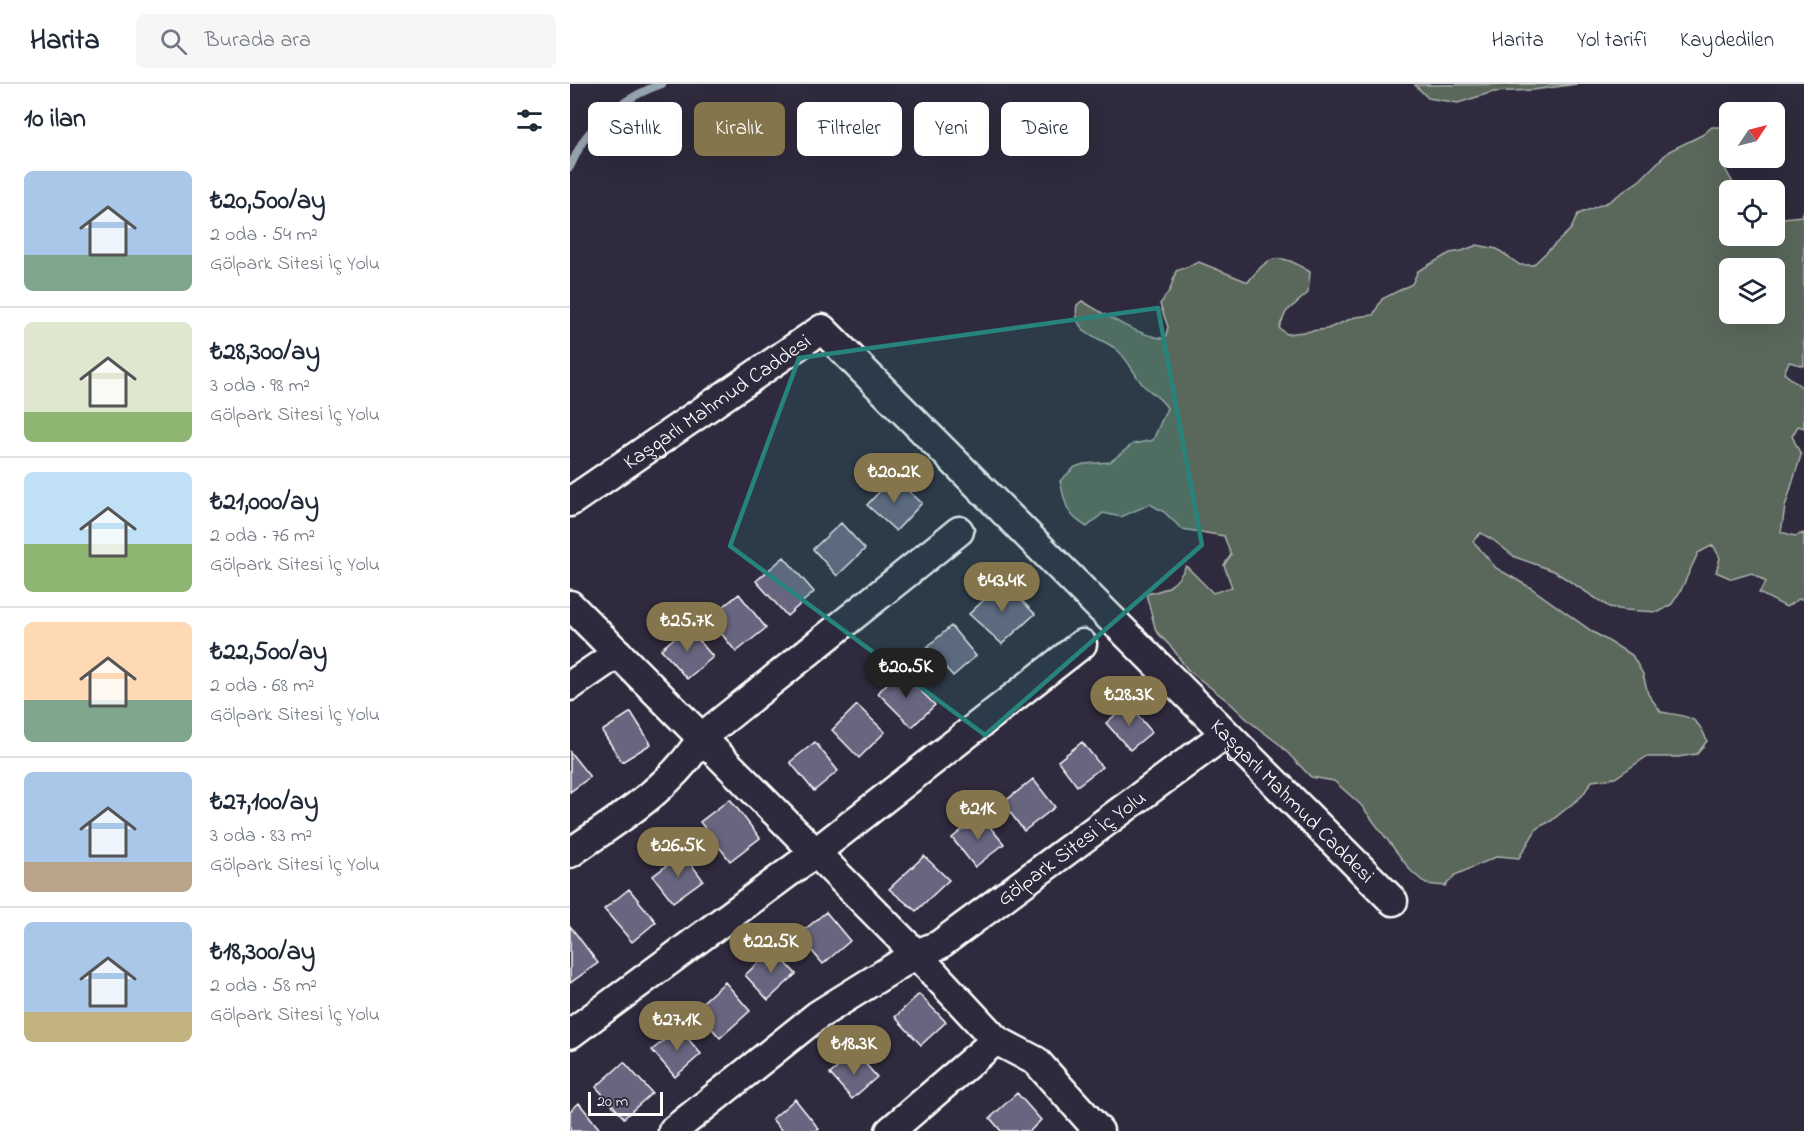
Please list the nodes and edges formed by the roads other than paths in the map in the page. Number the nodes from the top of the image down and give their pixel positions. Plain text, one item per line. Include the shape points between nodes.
1 (570, 502) edge
2 (959, 531) dead end
3 (570, 605) edge
4 (1082, 644) dead end
5 (618, 653) junction
6 (570, 686) edge
7 (1225, 734) junction
8 (702, 737) junction
9 (816, 852) junction
10 (570, 853) edge
11 (1393, 902) dead end
12 (916, 954) junction
13 (570, 1034) edge
14 (996, 1040) junction
15 (673, 1131) edge
16 (890, 1131) edge
17 (1099, 1131) edge

1 - 7 street, Kaşgarlı Mahmud Caddesi via 822,329
2 - 8 street
3 - 5 street
4 - 9 street
5 - 6 street
5 - 8 street
7 - 11 street, Kaşgarlı Mahmud Caddesi
7 - 12 street, Gölpark Sitesi İç Yolu via 939,945
8 - 9 street
8 - 10 street via 690,756 647,798
9 - 12 street
9 - 13 street
12 - 14 street
12 - 15 street, Gölpark Sitesi İç Yolu via 818,1015
14 - 16 street
14 - 17 street via 1036,1061

